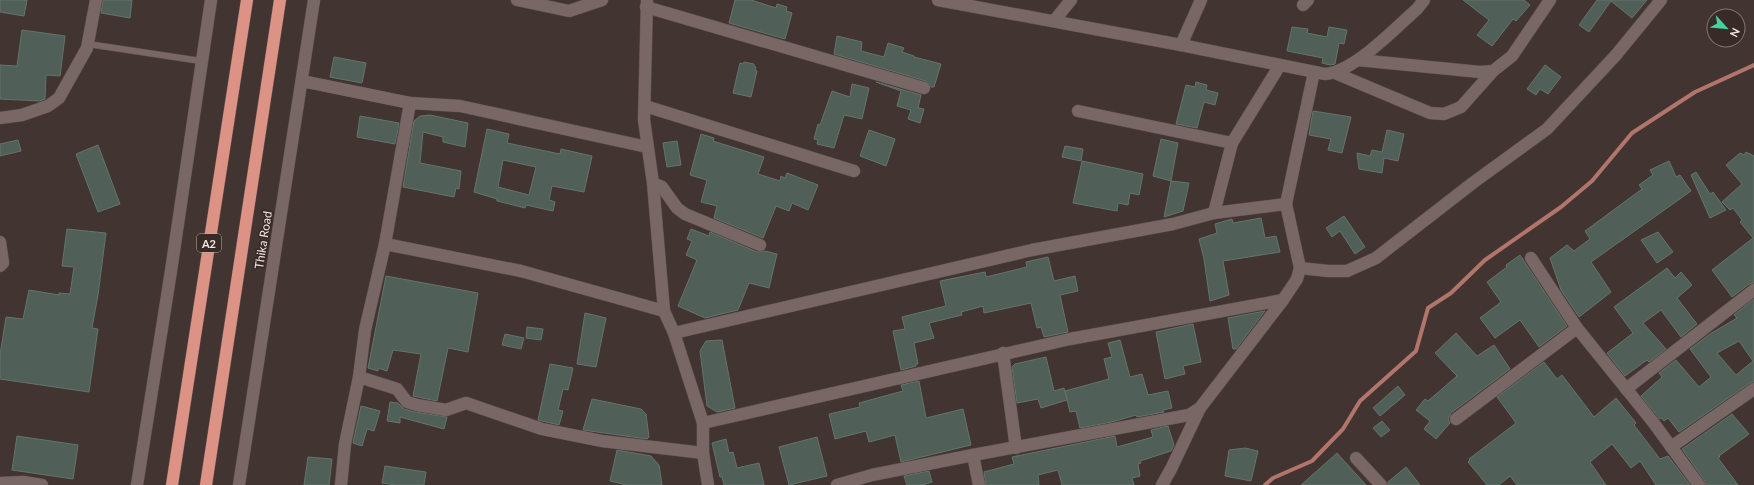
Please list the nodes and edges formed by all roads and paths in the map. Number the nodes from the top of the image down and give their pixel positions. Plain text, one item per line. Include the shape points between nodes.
1 (96, 0) edge
2 (211, 0) edge
3 (246, 0) edge
4 (280, 0) edge
5 (314, 0) edge
6 (517, 0) edge
7 (602, 0) edge
8 (938, 0) edge
9 (1071, 0) edge
10 (1201, 0) edge
11 (1424, 0) edge
12 (1550, 0) edge
13 (1661, 0) edge
14 (953, 1) edge
15 (647, 4) edge
16 (1054, 21) junction
17 (88, 44) junction
18 (1181, 45) junction
19 (1358, 60) junction
20 (201, 61) junction
21 (1280, 65) junction
22 (1493, 71) junction
23 (1314, 72) junction
24 (1334, 73) junction
25 (302, 81) junction
26 (924, 88) dead end
27 (410, 104) junction
28 (645, 106) junction
29 (1078, 111) dead end
30 (0, 118) edge
31 (1232, 143) junction
32 (647, 148) junction
33 (854, 171) dead end
34 (653, 183) junction
35 (1286, 204) junction
36 (1214, 213) junction
37 (0, 242) edge
38 (386, 244) junction
39 (760, 245) dead end
40 (1531, 258) dead end
41 (0, 266) edge
42 (1300, 268) junction
43 (1754, 290) edge
44 (1283, 300) junction
45 (664, 311) junction
46 (1577, 328) junction
47 (674, 333) junction
48 (1003, 353) junction
49 (359, 377) junction
50 (1626, 389) junction
51 (1754, 389) edge
52 (1200, 408) junction
53 (1456, 419) dead end
54 (703, 423) junction
55 (1671, 447) junction
56 (1016, 448) junction
57 (703, 453) junction
58 (973, 455) junction
59 (1356, 458) dead end
60 (0, 483) edge
61 (42, 485) edge
62 (137, 485) edge
63 (172, 485) edge
64 (206, 485) edge
65 (240, 485) edge
66 (341, 485) edge
67 (708, 485) edge
68 (837, 485) edge
69 (979, 485) edge
70 (1162, 485) edge
71 (1381, 485) edge
72 (1699, 485) edge

1 - 17 street
2 - 20 street
3 - 63 highway, A2
4 - 64 highway, Thika Road
5 - 25 street, Thika Road
6 - 7 street via 569,11
8 - 14 street
9 - 16 street
10 - 18 street
11 - 19 street
12 - 22 street via 1512,56
13 - 42 street via 1547,129 1376,258 1347,271
14 - 16 street
15 - 26 street
15 - 28 street
16 - 18 street
17 - 20 lane
17 - 30 street via 59,98 48,106 22,115
18 - 21 street
19 - 22 street via 1480,72
19 - 24 street
20 - 62 street
21 - 23 street
21 - 31 street
22 - 24 street via 1461,107 1444,114 1430,114
23 - 24 street
23 - 35 street
25 - 27 street
25 - 65 street, Thika Road
27 - 32 street via 460,106
27 - 38 street
28 - 32 street
28 - 33 street
29 - 31 street
31 - 36 street
32 - 34 street
34 - 39 street via 662,187 677,208 685,214
34 - 45 street
35 - 36 street
35 - 42 street
36 - 47 street via 1173,224 1032,250
37 - 41 street via 4,263
38 - 45 street via 521,271
38 - 49 street via 365,330
40 - 46 street
42 - 44 street via 1297,278
43 - 50 street
44 - 48 street
44 - 52 street
45 - 47 street
46 - 50 street
46 - 53 street
47 - 54 street
48 - 54 street
48 - 56 street
49 - 57 street via 397,389 407,402 417,405 446,410 466,403 542,429 602,441
49 - 66 street via 345,444
50 - 55 street
51 - 55 street
52 - 56 street via 1189,415
52 - 70 street
54 - 57 street
55 - 72 street
56 - 58 street
57 - 67 street
58 - 68 street via 872,475
58 - 69 street
59 - 71 street
60 - 61 street via 23,482

